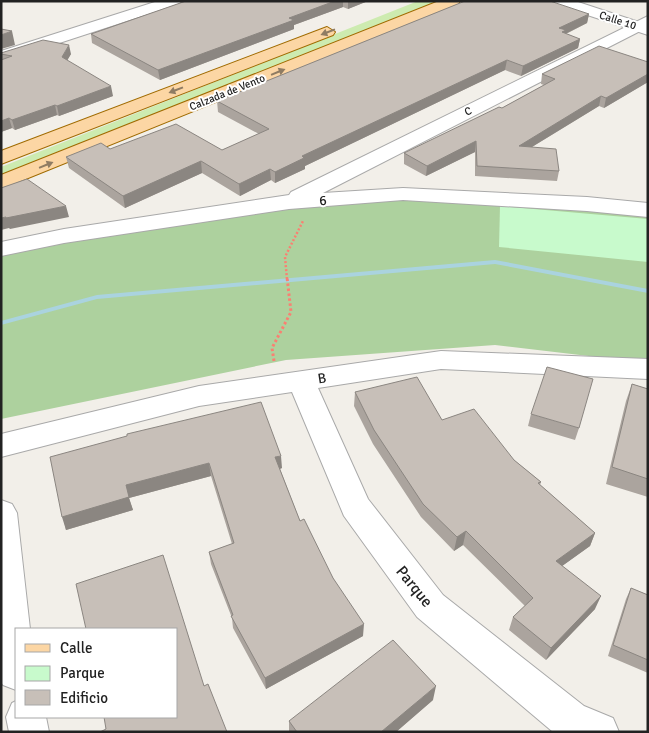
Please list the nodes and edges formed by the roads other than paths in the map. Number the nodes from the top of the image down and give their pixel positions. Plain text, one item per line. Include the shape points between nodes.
1 (453, 1) edge
2 (559, 1) edge
3 (162, 3) edge
4 (341, 26) dead end
5 (644, 26) edge
6 (1, 57) edge
7 (1, 158) edge
8 (1, 183) edge
9 (288, 202) junction
10 (648, 210) edge
11 (1, 248) edge
12 (648, 370) edge
13 (290, 383) junction
14 (1, 446) edge
15 (1, 513) edge
16 (15, 661) edge
17 (26, 718) edge
18 (29, 732) edge
19 (599, 732) edge

8 -> 1 main road, Calzada de Vento
2 - 5 street, Calle 10
3 - 6 street
4 -> 7 main road, Calzada de Vento
5 - 9 street, C
9 - 10 street, 6 via 403,194
9 - 11 street, 6
12 - 13 street, B via 441,360
13 - 14 street, B via 198,396
13 - 19 street, Parque via 355,508 430,606 571,721
15 - 16 street
17 - 18 street

